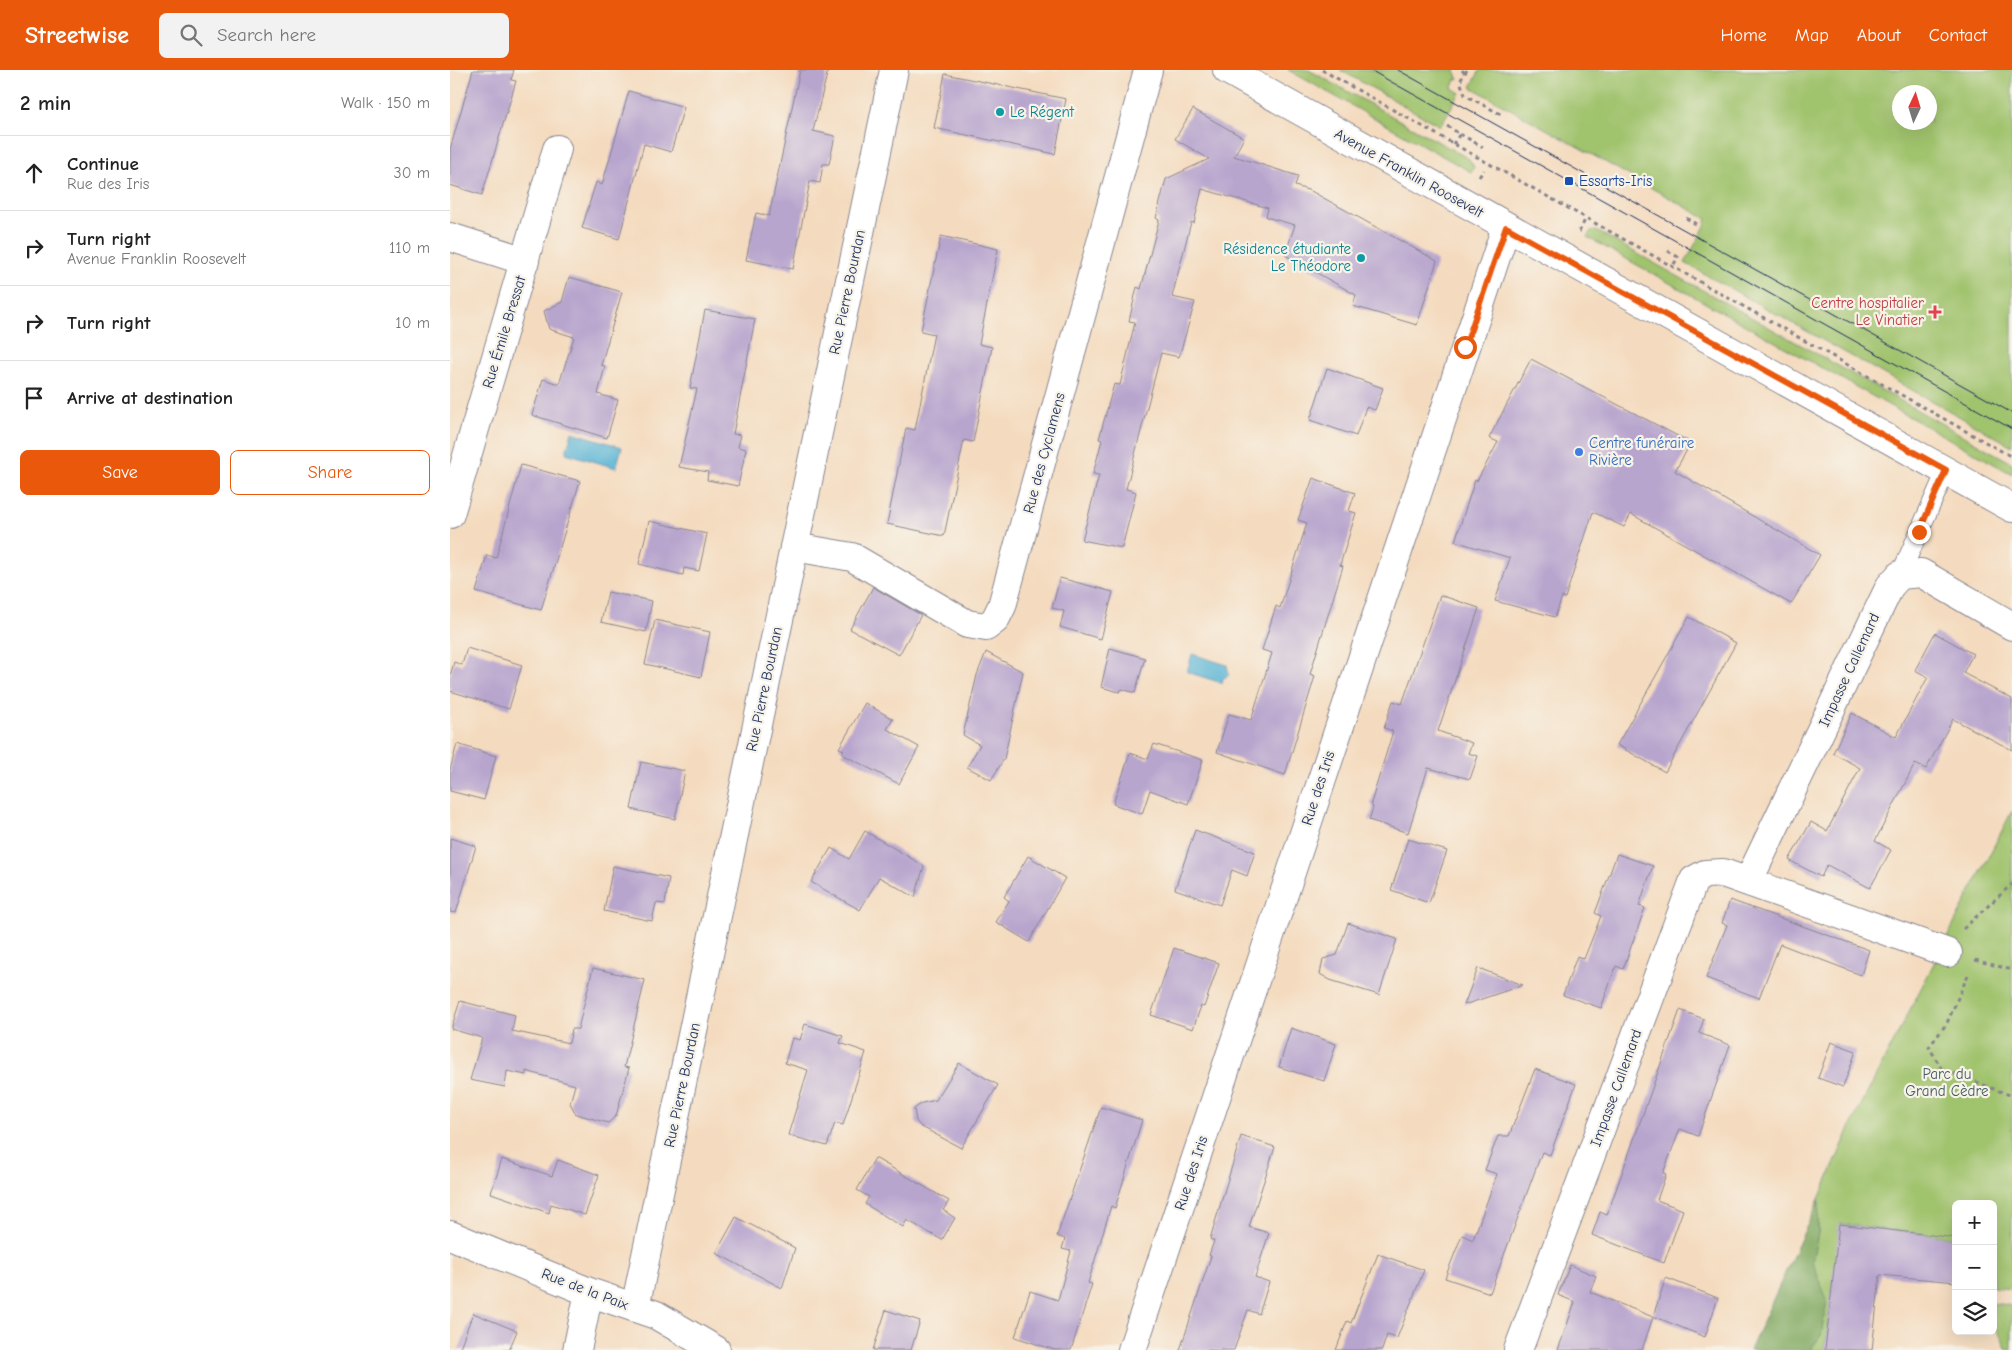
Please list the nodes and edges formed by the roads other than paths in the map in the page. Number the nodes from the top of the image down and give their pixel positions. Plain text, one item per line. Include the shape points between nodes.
1 (894, 70) edge
2 (1148, 70) edge
3 (1227, 70) edge
4 (557, 149) dead end
5 (1506, 227) junction
6 (450, 237) edge
7 (526, 261) junction
8 (1946, 470) junction
9 (2012, 508) edge
10 (450, 514) edge
11 (794, 547) junction
12 (1900, 575) junction
13 (2012, 626) edge
14 (1748, 882) junction
15 (1948, 953) road end
16 (450, 1235) edge
17 (589, 1292) junction
18 (635, 1308) junction
19 (577, 1350) edge
20 (716, 1350) edge
21 (1132, 1350) edge
22 (1518, 1350) edge

1 - 11 street, Rue Pierre Bourdan
2 - 11 street, Rue des Cyclamens via 1005,597 995,620 986,627 967,624 852,557
3 - 5 street, Avenue Franklin Roosevelt
4 - 7 street, Rue Émile Bressat
5 - 8 street, Avenue Franklin Roosevelt
5 - 21 street, Rue des Iris
6 - 7 street
7 - 10 street, Rue Émile Bressat
8 - 9 street, Avenue Franklin Roosevelt
8 - 12 lane
11 - 18 street, Rue Pierre Bourdan
12 - 13 street via 1921,573
12 - 14 street, Impasse Callemard via 1890,586
14 - 15 street, Impasse Callemard
14 - 22 street, Impasse Callemard via 1723,873 1705,874 1694,880
16 - 17 street, Rue de la Paix
17 - 18 street, Rue de la Paix
17 - 19 street
18 - 20 street, Rue de la Paix via 676,1325

